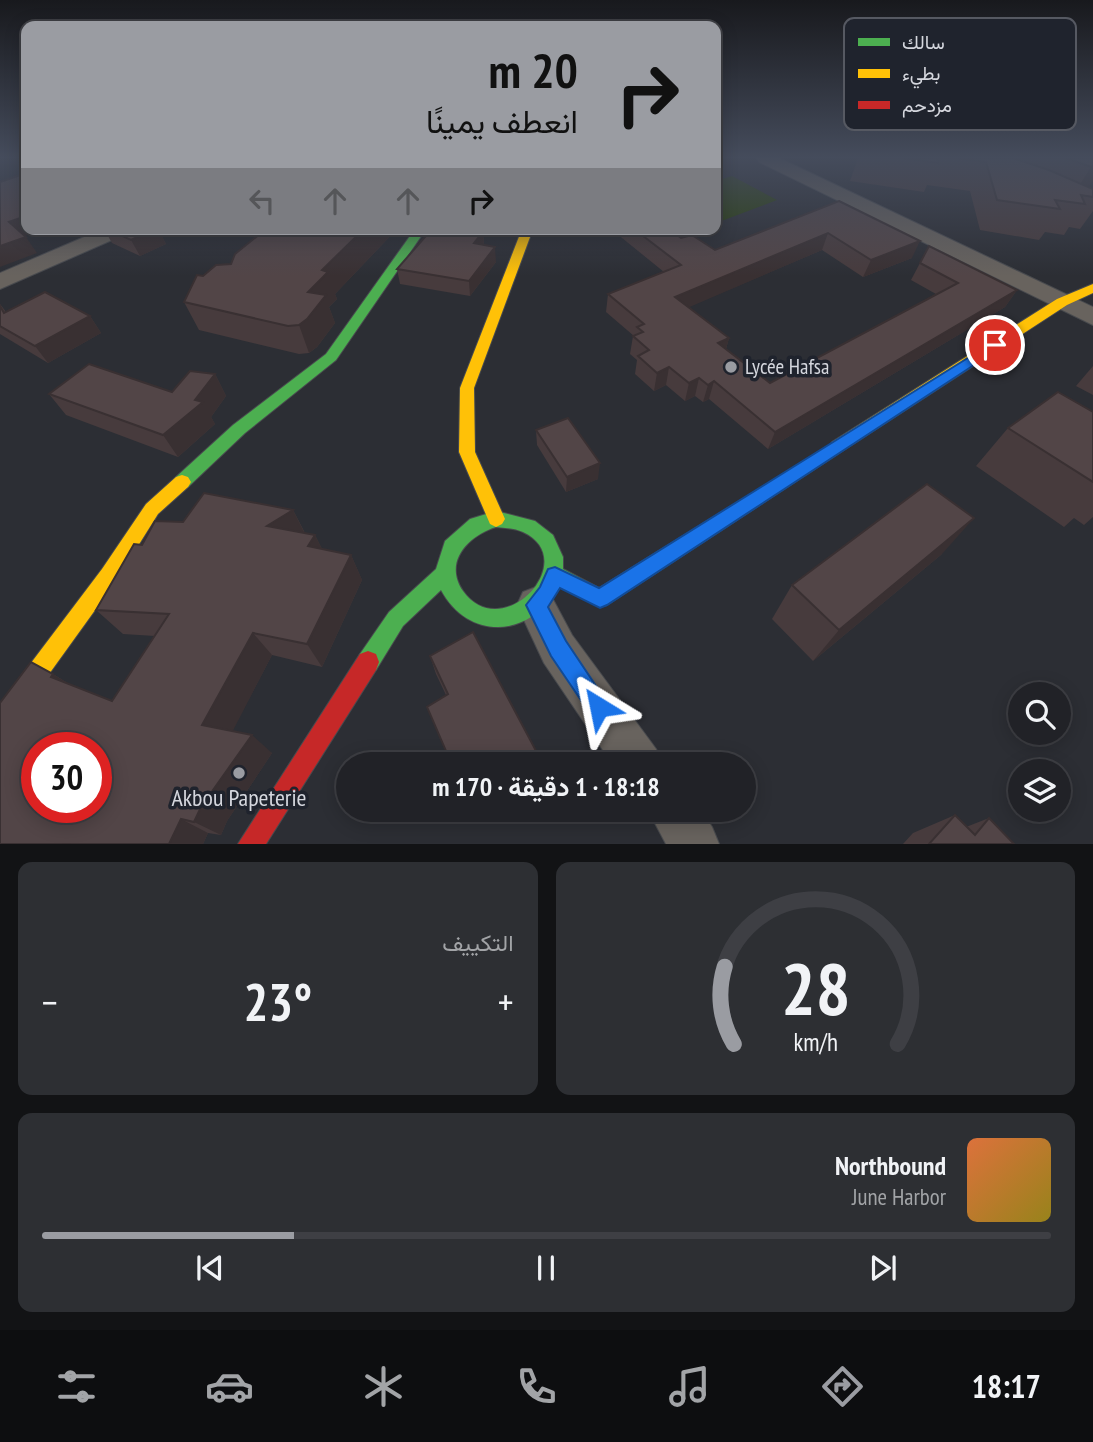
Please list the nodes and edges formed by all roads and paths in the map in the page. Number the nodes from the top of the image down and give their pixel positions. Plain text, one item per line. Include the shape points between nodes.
1 (846, 197) edge
2 (107, 235) edge
3 (417, 235) edge
4 (526, 235) edge
5 (0, 282) edge
6 (1093, 288) edge
7 (1062, 302) junction
8 (1093, 317) edge
9 (495, 519) junction
10 (444, 575) junction
11 (545, 590) junction
12 (0, 723) edge
13 (631, 752) edge
14 (680, 822) edge
15 (251, 844) edge
16 (695, 844) edge

1 - 7 street
2 - 5 street
3 - 12 street via 331,357 239,429 152,509
4 - 9 street via 467,388 467,452
6 - 7 street
7 - 8 street
7 - 11 street via 600,598
9 - 10 street via 471,527 452,545
9 - 11 street via 523,523 538,531 550,546 555,562
10 - 11 street via 454,600 479,616 500,619 521,614
10 - 15 street via 396,619
11 - 13 street via 558,649
14 - 16 street

